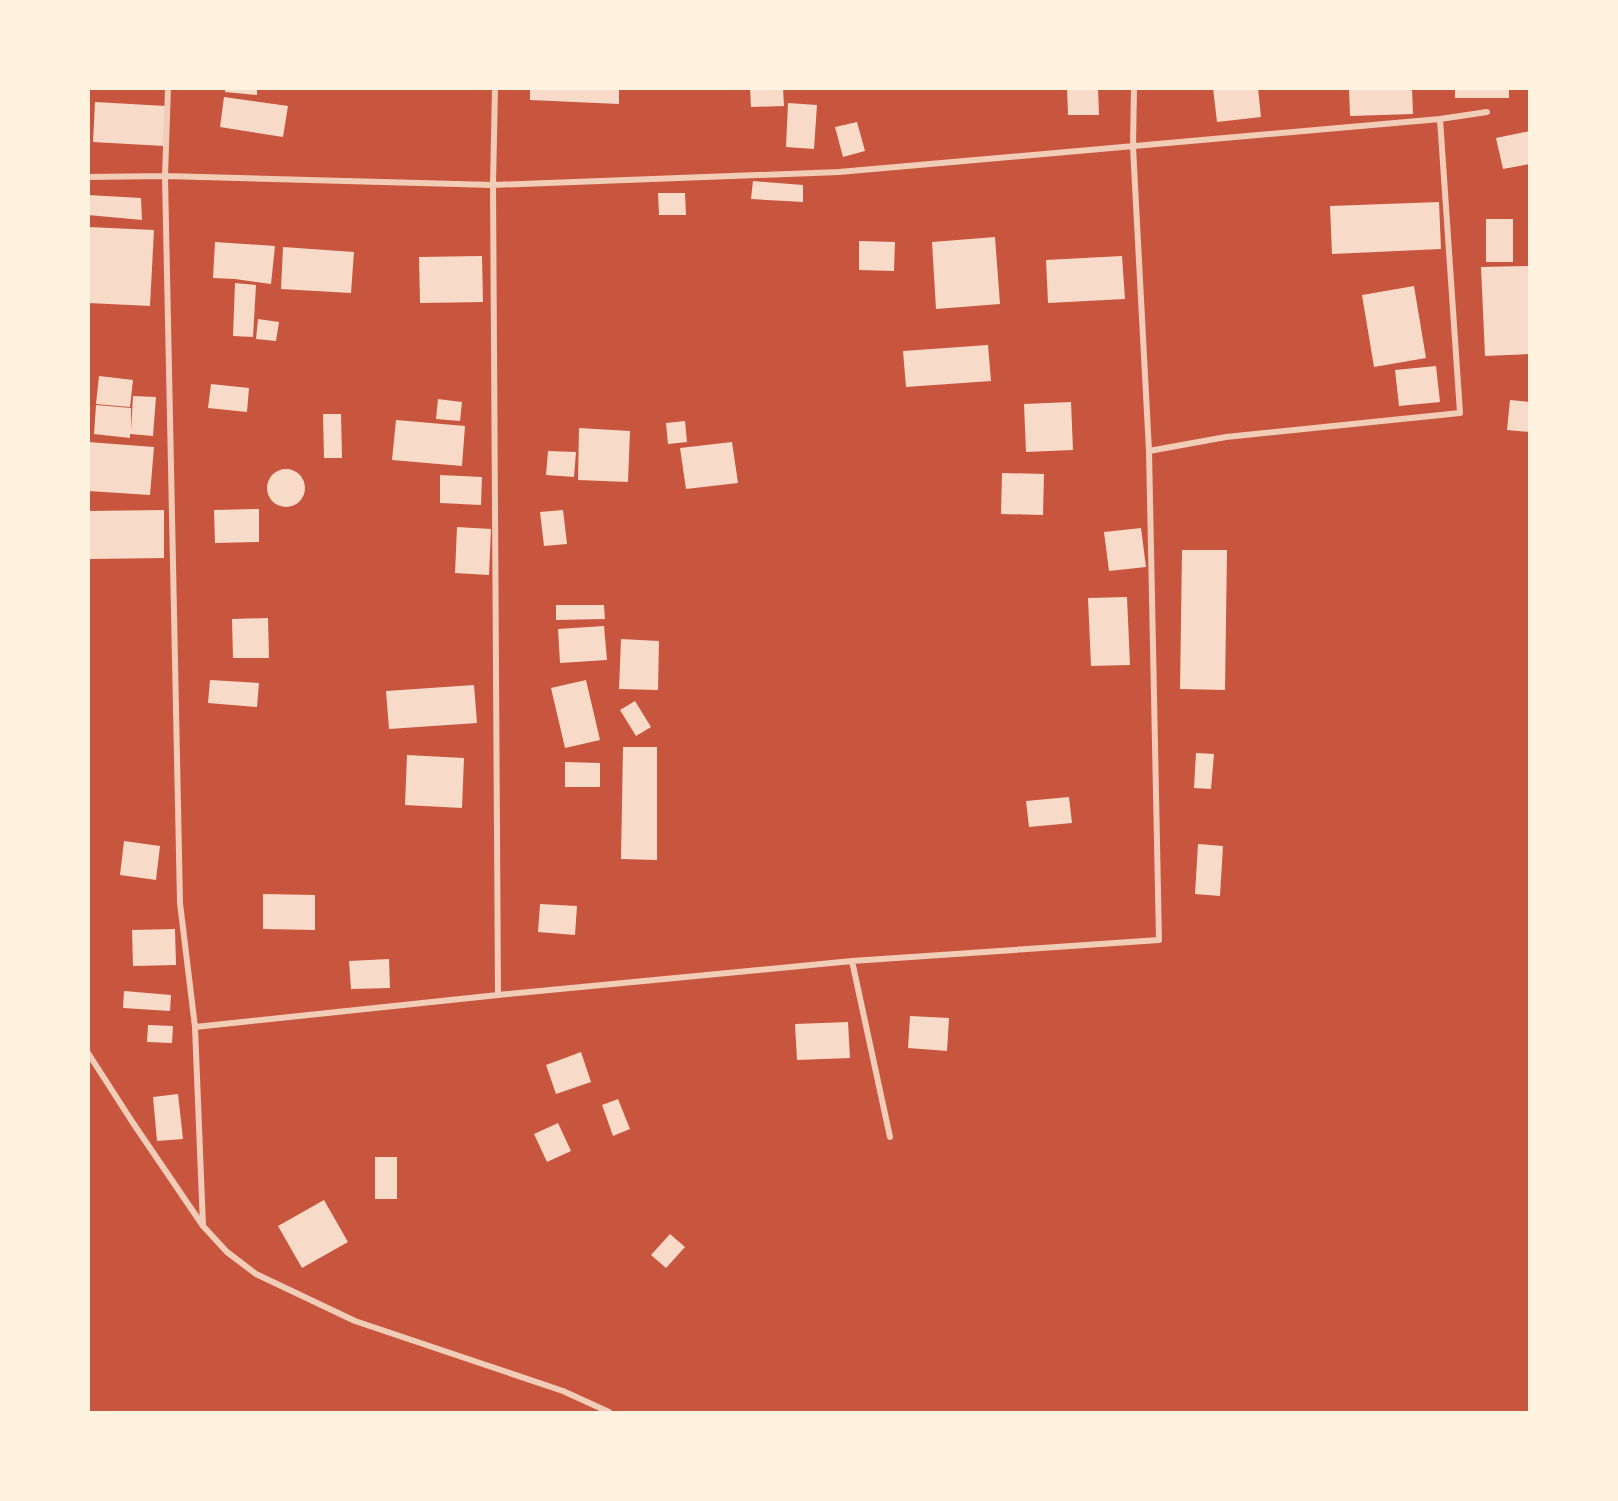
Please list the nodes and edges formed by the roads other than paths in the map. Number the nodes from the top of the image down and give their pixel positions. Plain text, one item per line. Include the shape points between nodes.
1 (168, 88) edge
2 (495, 88) edge
3 (1134, 88) edge
4 (1487, 112) dead end
5 (1440, 119) junction
6 (1133, 147) junction
7 (165, 176) junction
8 (88, 177) edge
9 (493, 185) junction
10 (1149, 451) junction
11 (852, 961) junction
12 (498, 995) junction
13 (195, 1027) junction
14 (88, 1053) edge
15 (890, 1137) dead end
16 (203, 1226) junction
17 (609, 1413) edge

1 - 7 street
2 - 9 street
3 - 6 street
4 - 5 street
5 - 6 street
5 - 10 street via 1460,413 1226,437
6 - 9 street via 839,172
6 - 10 street
7 - 8 street
7 - 9 street
7 - 13 street via 180,903
9 - 12 street
10 - 11 street via 1159,940
11 - 12 street
11 - 15 street
12 - 13 street
13 - 16 street
14 - 16 street
16 - 17 street via 226,1252 256,1274 355,1321 563,1391

